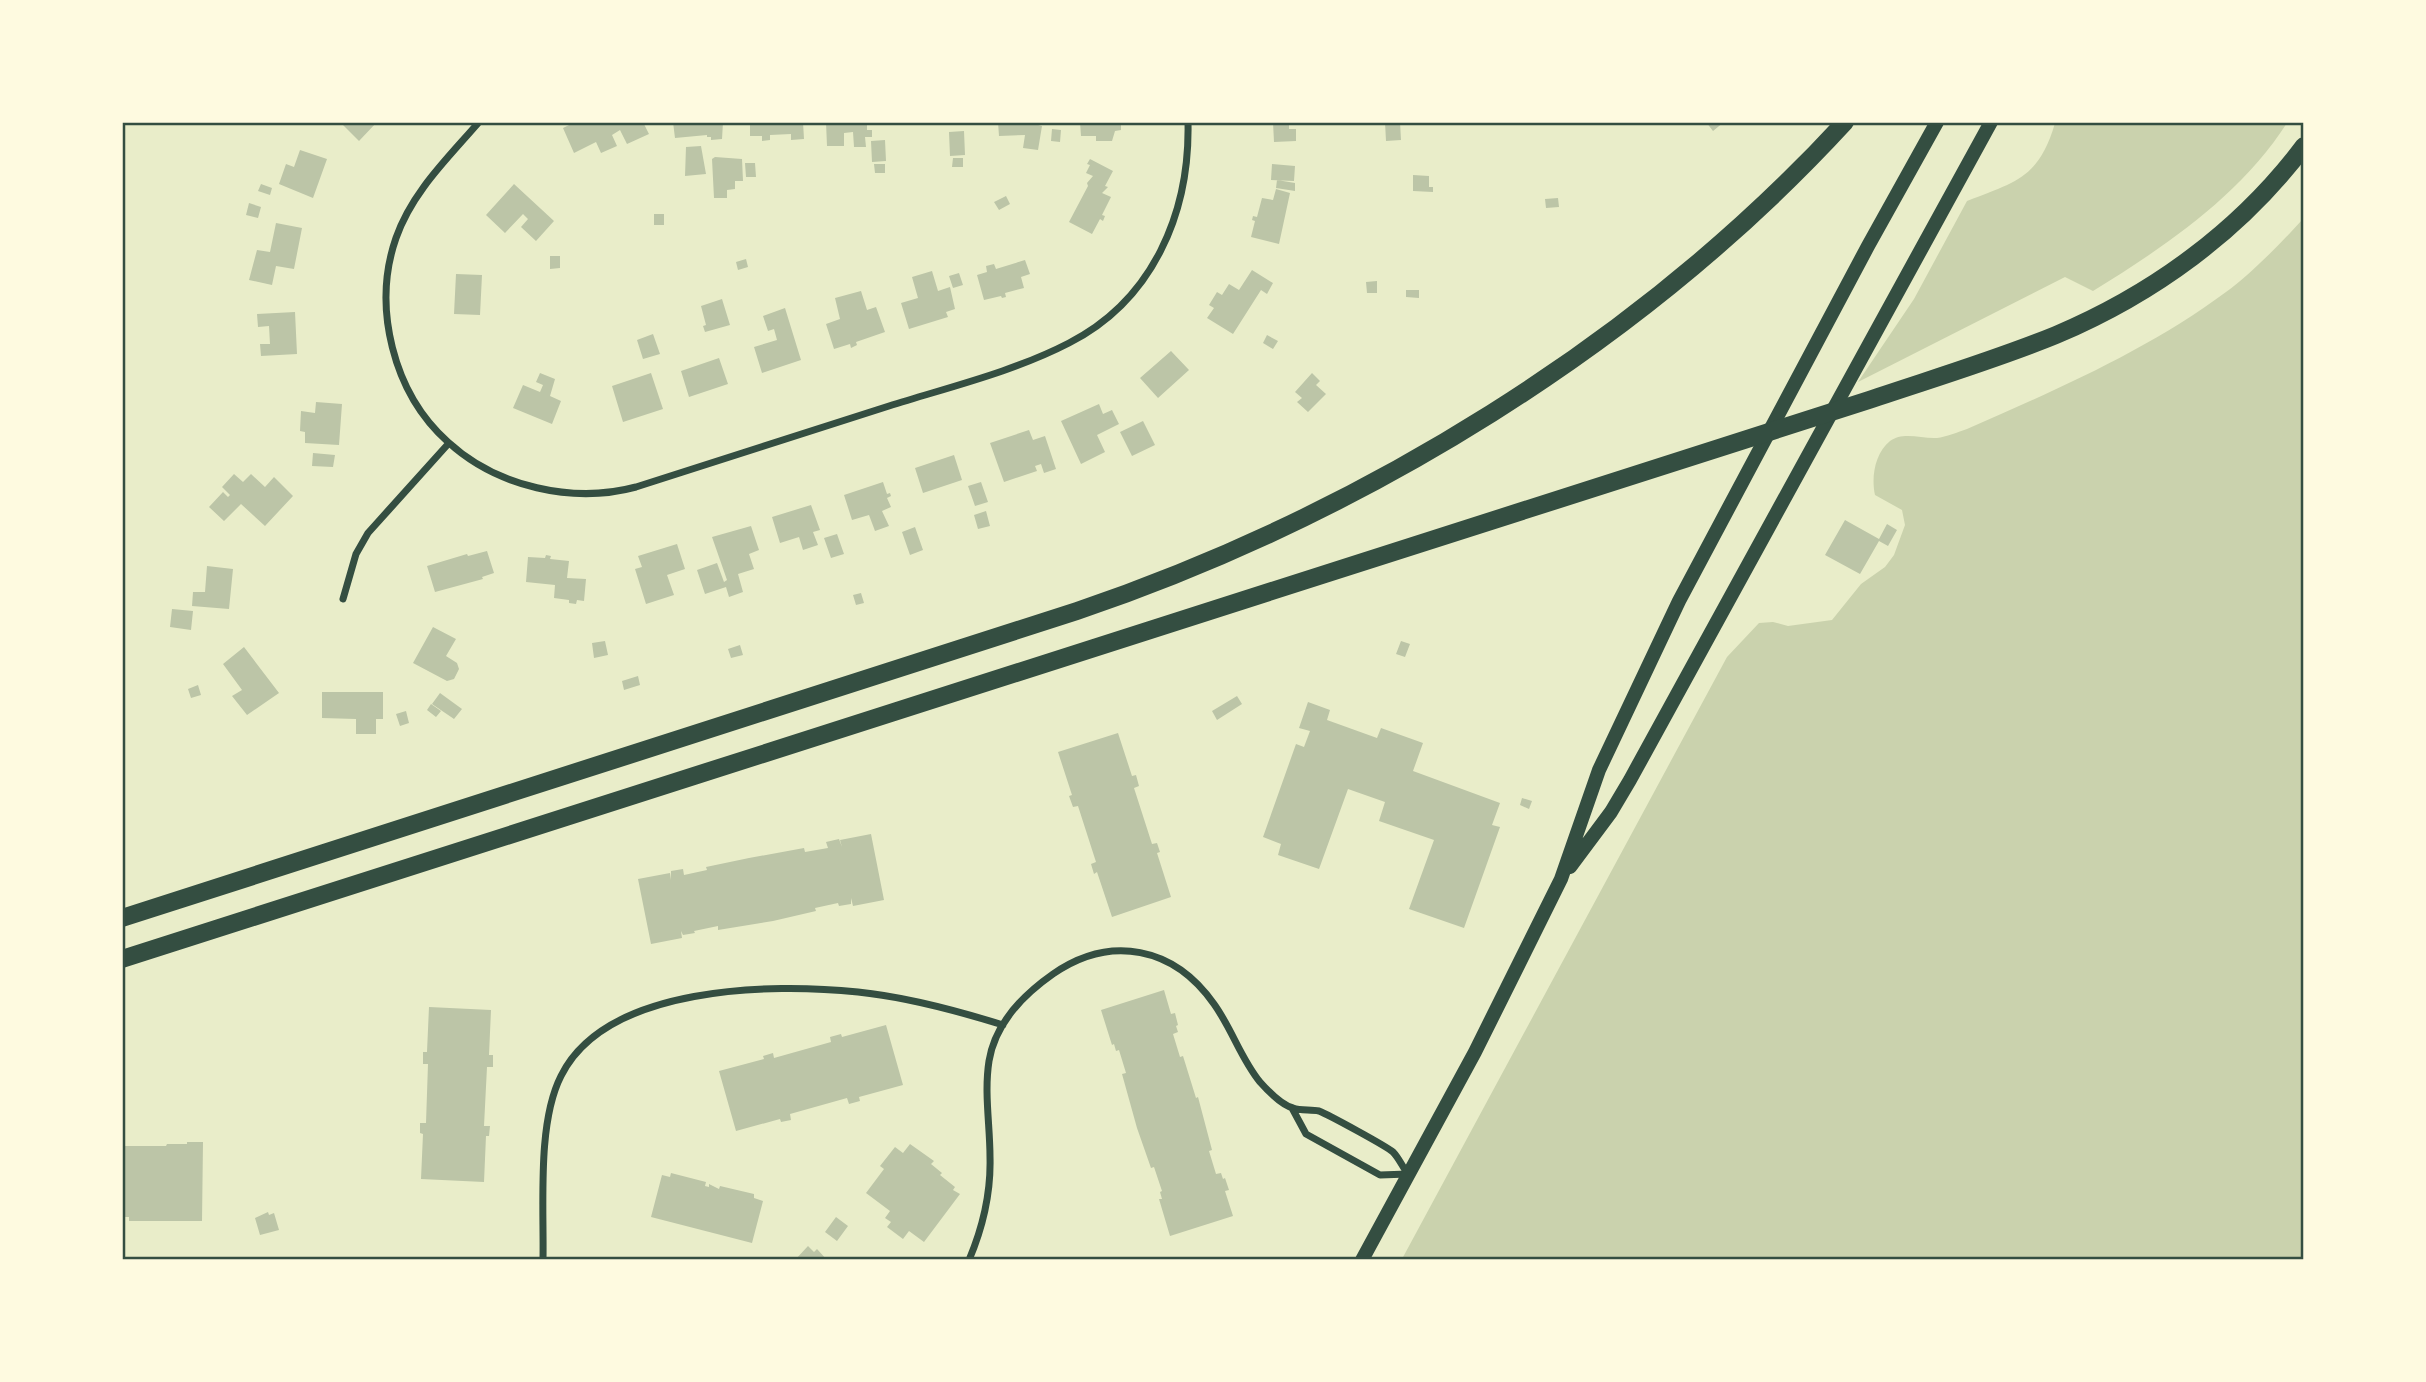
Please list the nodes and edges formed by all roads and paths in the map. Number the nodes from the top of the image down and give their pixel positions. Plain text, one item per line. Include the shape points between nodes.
1 (479, 122) edge
2 (1188, 122) edge
3 (1845, 122) edge
4 (1937, 122) edge
5 (1991, 122) edge
6 (2304, 146) edge
7 (449, 443) junction
8 (343, 599) dead end
9 (1561, 879) junction
10 (122, 918) edge
11 (122, 959) edge
12 (1003, 1025) junction
13 (1292, 1108) junction
14 (1408, 1174) junction
15 (543, 1259) edge
16 (969, 1259) edge
17 (1362, 1259) edge

1 - 7 street via 413,201 396,238 388,276 388,332 397,363 431,424
2 - 7 street via 1182,194 1156,261 1116,309 1059,348 613,492 570,493 534,486 485,467
3 - 10 highway via 1717,246 1557,369 1395,469 1227,552 1064,615
4 - 9 main road via 1673,614 1599,770
5 - 9 main road via 1630,780
6 - 11 highway via 2260,197 2199,253 2130,298 2056,335 1869,400
7 - 8 street via 368,533 356,554
9 - 14 main road
12 - 13 street via 1021,1001 1066,965 1100,952 1142,952 1182,971 1204,991 1254,1075
12 - 15 street via 896,998 789,988 692,996 623,1019 576,1055 555,1089 546,1137
12 - 16 street via 992,1047 988,1072 989,1192
13 - 14 street via 1318,1111 1393,1152
13 - 14 street via 1306,1134 1380,1175
14 - 17 main road

